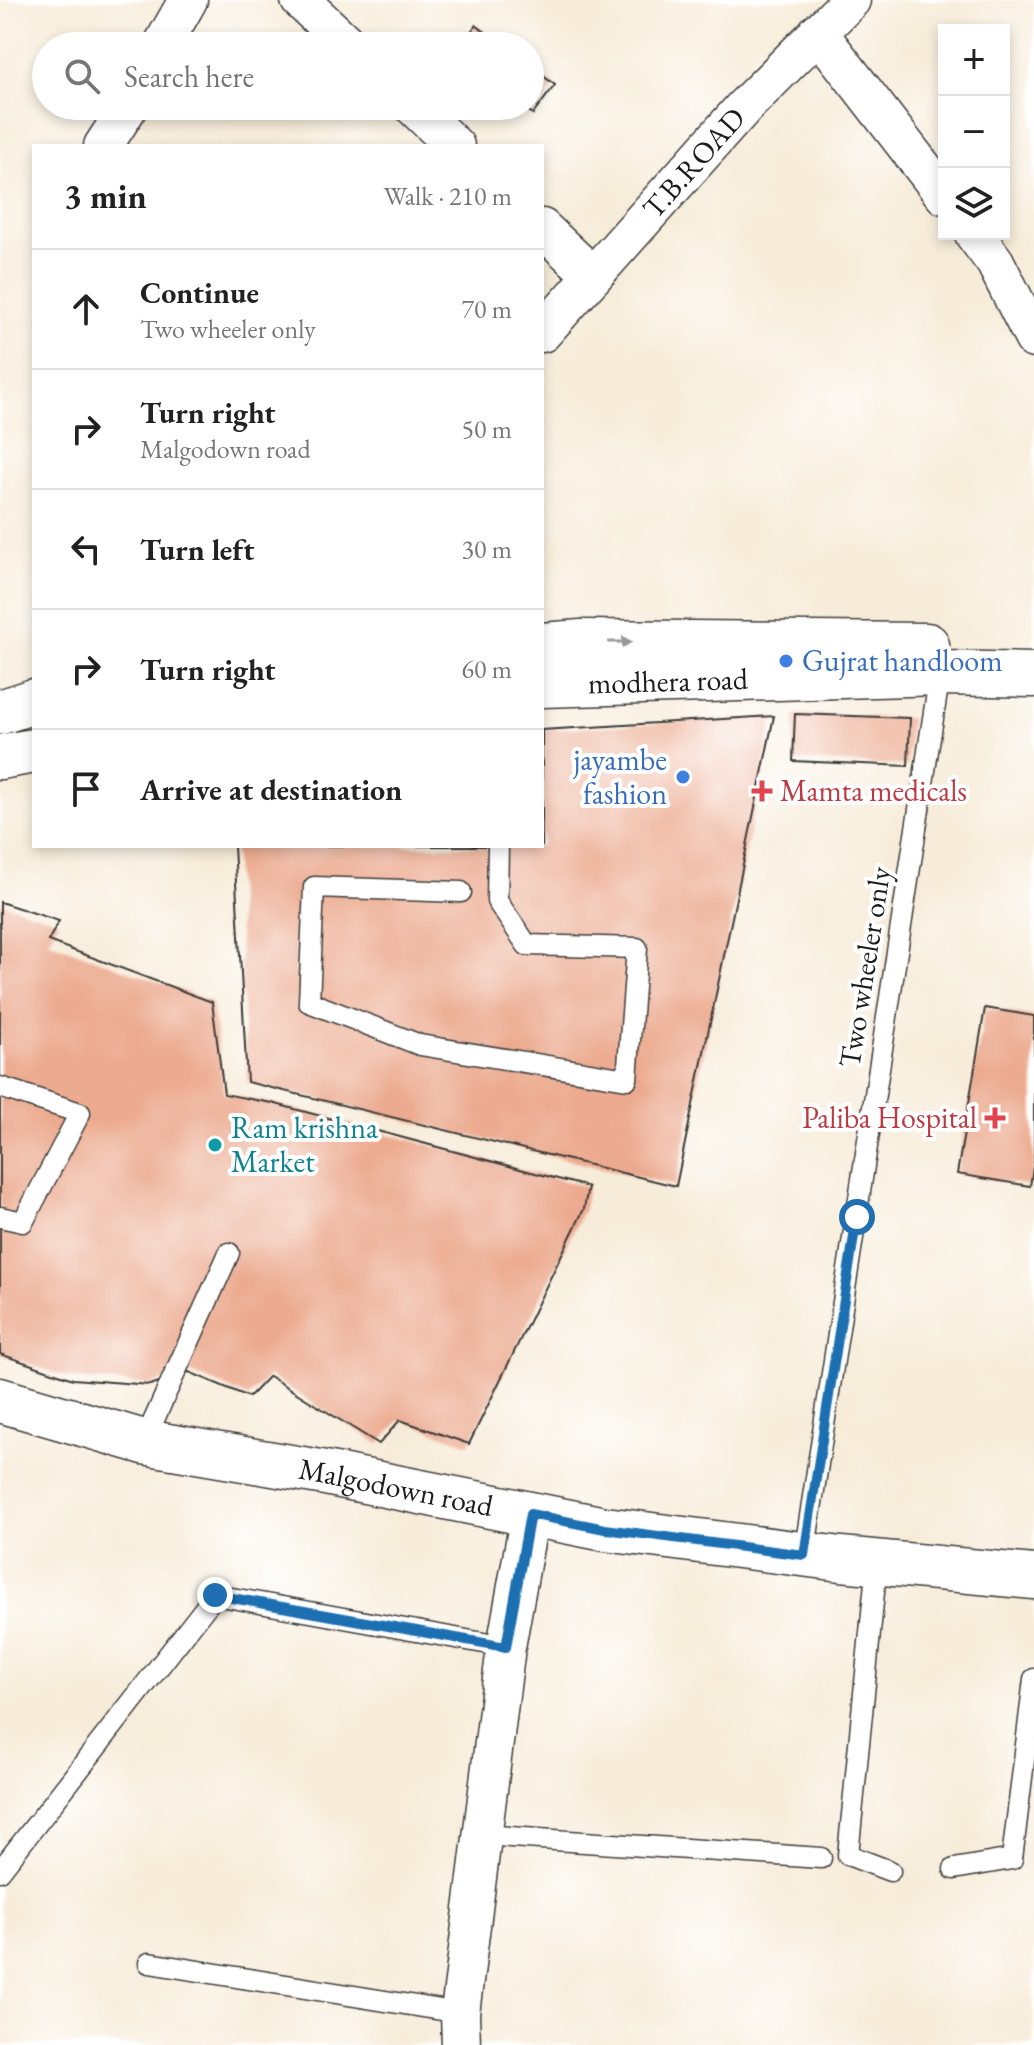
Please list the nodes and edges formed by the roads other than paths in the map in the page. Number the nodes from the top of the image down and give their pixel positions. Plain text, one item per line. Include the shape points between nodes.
1 (188, 0) edge
2 (300, 0) edge
3 (851, 0) edge
4 (170, 32) edge
5 (334, 32) edge
6 (818, 32) junction
7 (120, 120) edge
8 (428, 120) edge
9 (104, 144) edge
10 (453, 144) edge
11 (938, 187) edge
12 (544, 230) edge
13 (978, 240) edge
14 (593, 276) junction
15 (544, 331) edge
16 (1034, 339) edge
17 (544, 645) edge
18 (1034, 647) edge
19 (940, 673) junction
20 (1034, 675) edge
21 (544, 685) edge
22 (32, 702) edge
23 (0, 712) edge
24 (32, 751) edge
25 (0, 757) edge
26 (498, 848) edge
27 (461, 892) dead end
28 (0, 1087) edge
29 (0, 1217) edge
30 (229, 1253) dead end
31 (0, 1400) edge
32 (144, 1442) junction
33 (530, 1514) junction
34 (804, 1555) junction
35 (877, 1562) junction
36 (1034, 1577) edge
37 (506, 1647) junction
38 (1034, 1679) edge
39 (482, 1835) junction
40 (821, 1858) dead end
41 (954, 1869) dead end
42 (0, 1871) edge
43 (890, 1871) dead end
44 (149, 1963) dead end
45 (461, 2029) edge

1 - 4 street
2 - 5 street
3 - 6 street, T.B.ROAD
6 - 11 street
6 - 14 street, T.B.ROAD
7 - 9 street
8 - 10 street
12 - 14 street
13 - 16 street
14 - 15 street, T.B.ROAD
17 -> 18 main road
19 - 20 main road, modhera road
19 - 21 main road, modhera road
19 - 34 lane, Two wheeler only
22 - 23 main road
24 - 25 main road
26 - 27 lane via 497,901 527,945 637,948 627,1079 420,1045 309,1002 314,887
28 - 29 lane via 80,1113 23,1222
30 - 32 lane
31 - 32 main road, Malgodown road
32 - 33 main road, Malgodown road
33 - 34 main road, Malgodown road
33 - 37 street
34 - 35 main road, Malgodown road
35 - 36 main road, Malgodown road
35 - 43 lane via 848,1855
37 - 39 street
37 - 42 lane via 215,1595
38 - 41 lane via 1012,1859
39 - 40 lane
39 - 45 street
44 - 45 lane

